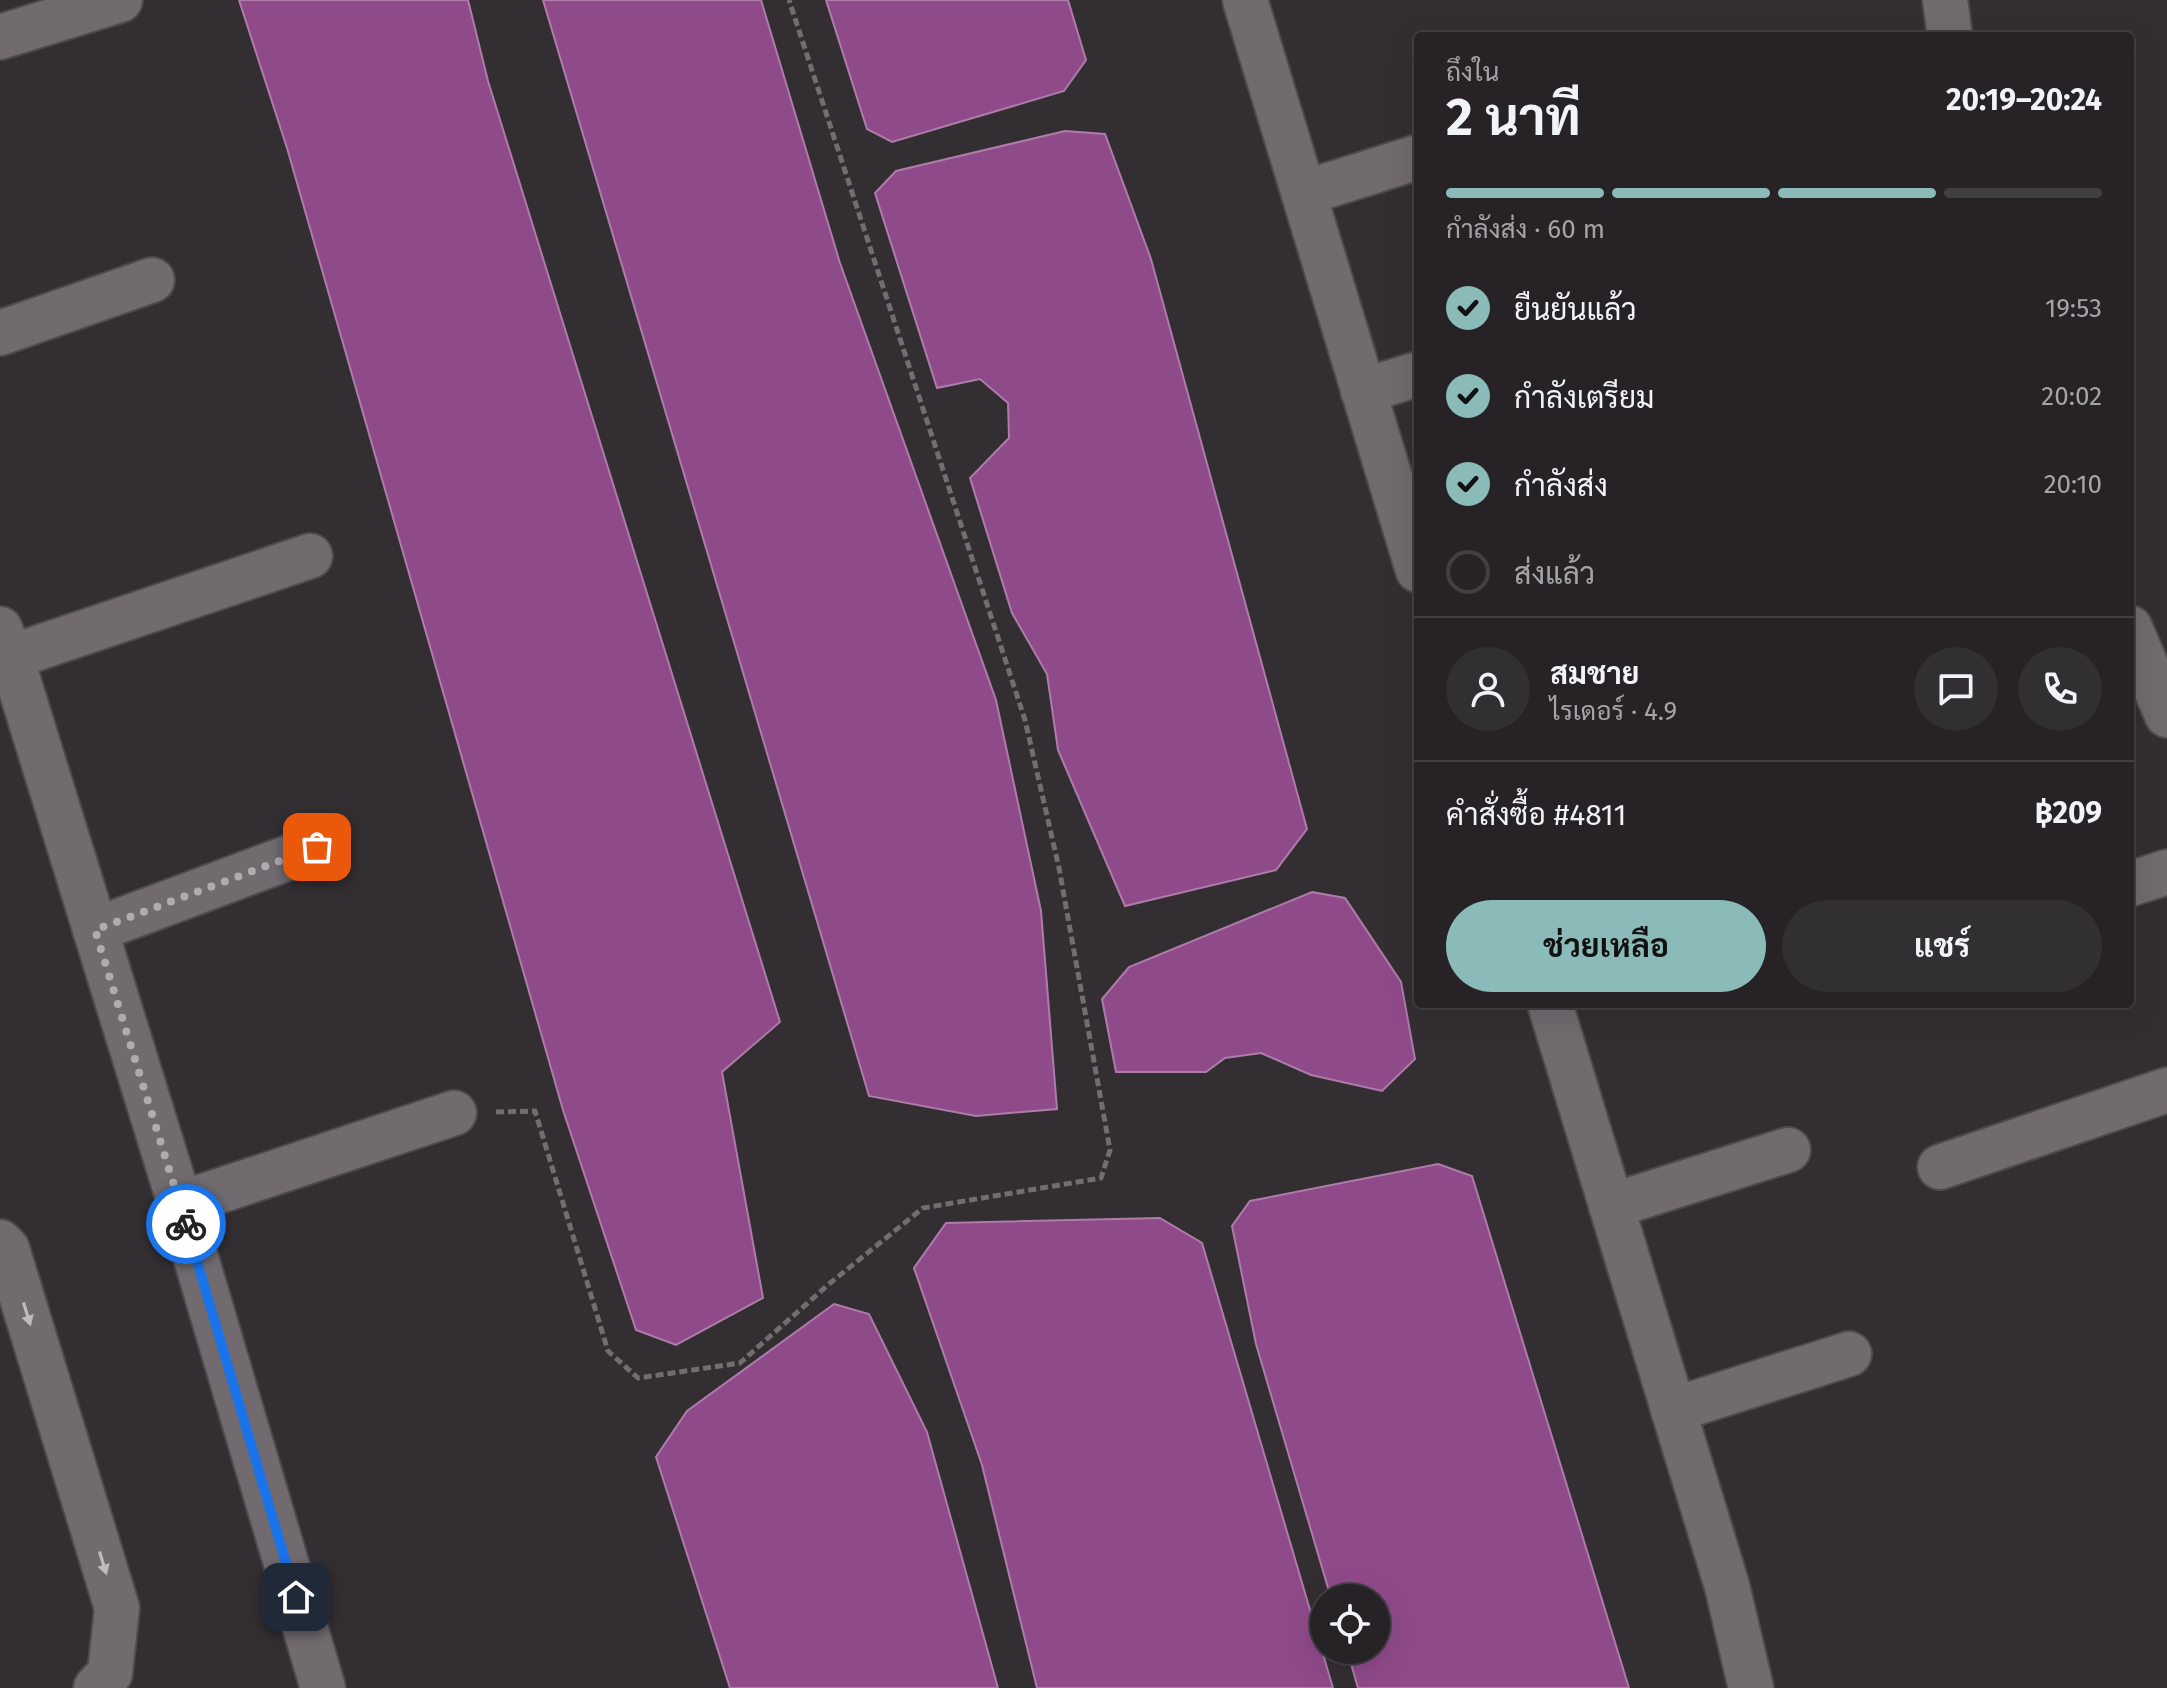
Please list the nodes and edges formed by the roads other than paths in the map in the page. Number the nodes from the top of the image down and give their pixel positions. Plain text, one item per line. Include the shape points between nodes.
1 (120, 0) edge
2 (1245, 0) edge
3 (1945, 0) edge
4 (1949, 32) edge
5 (0, 37) edge
6 (1414, 158) edge
7 (1304, 193) junction
8 (152, 280) dead end
9 (0, 333) edge
10 (1414, 375) edge
11 (1363, 391) junction
12 (310, 556) dead end
13 (1414, 557) edge
14 (5, 643) edge
15 (2134, 648) edge
16 (2140, 677) edge
17 (2167, 715) edge
18 (317, 847) dead end
19 (2167, 872) edge
20 (2134, 883) edge
21 (95, 930) junction
22 (1551, 1008) edge
23 (2167, 1090) edge
24 (454, 1113) road end
25 (1788, 1150) dead end
26 (1940, 1167) dead end
27 (180, 1204) junction
28 (1611, 1206) junction
29 (0, 1242) edge
30 (1849, 1354) dead end
31 (1673, 1410) junction
32 (96, 1688) edge
33 (323, 1688) edge
34 (1751, 1688) edge

1 - 5 street
2 - 7 street
3 - 4 street
6 - 7 street
7 - 11 street
8 - 9 street
10 - 11 street
11 - 13 street
12 - 14 street
14 - 21 street
15 - 16 street
16 - 17 street
18 - 21 street
19 - 20 street
21 - 27 street
22 - 28 street
23 - 26 street
24 - 27 street
25 - 28 street
27 - 33 street
28 - 31 street
29 -> 32 street via 7,1249 117,1608 110,1673
30 - 31 street
31 - 34 street via 1727,1586

